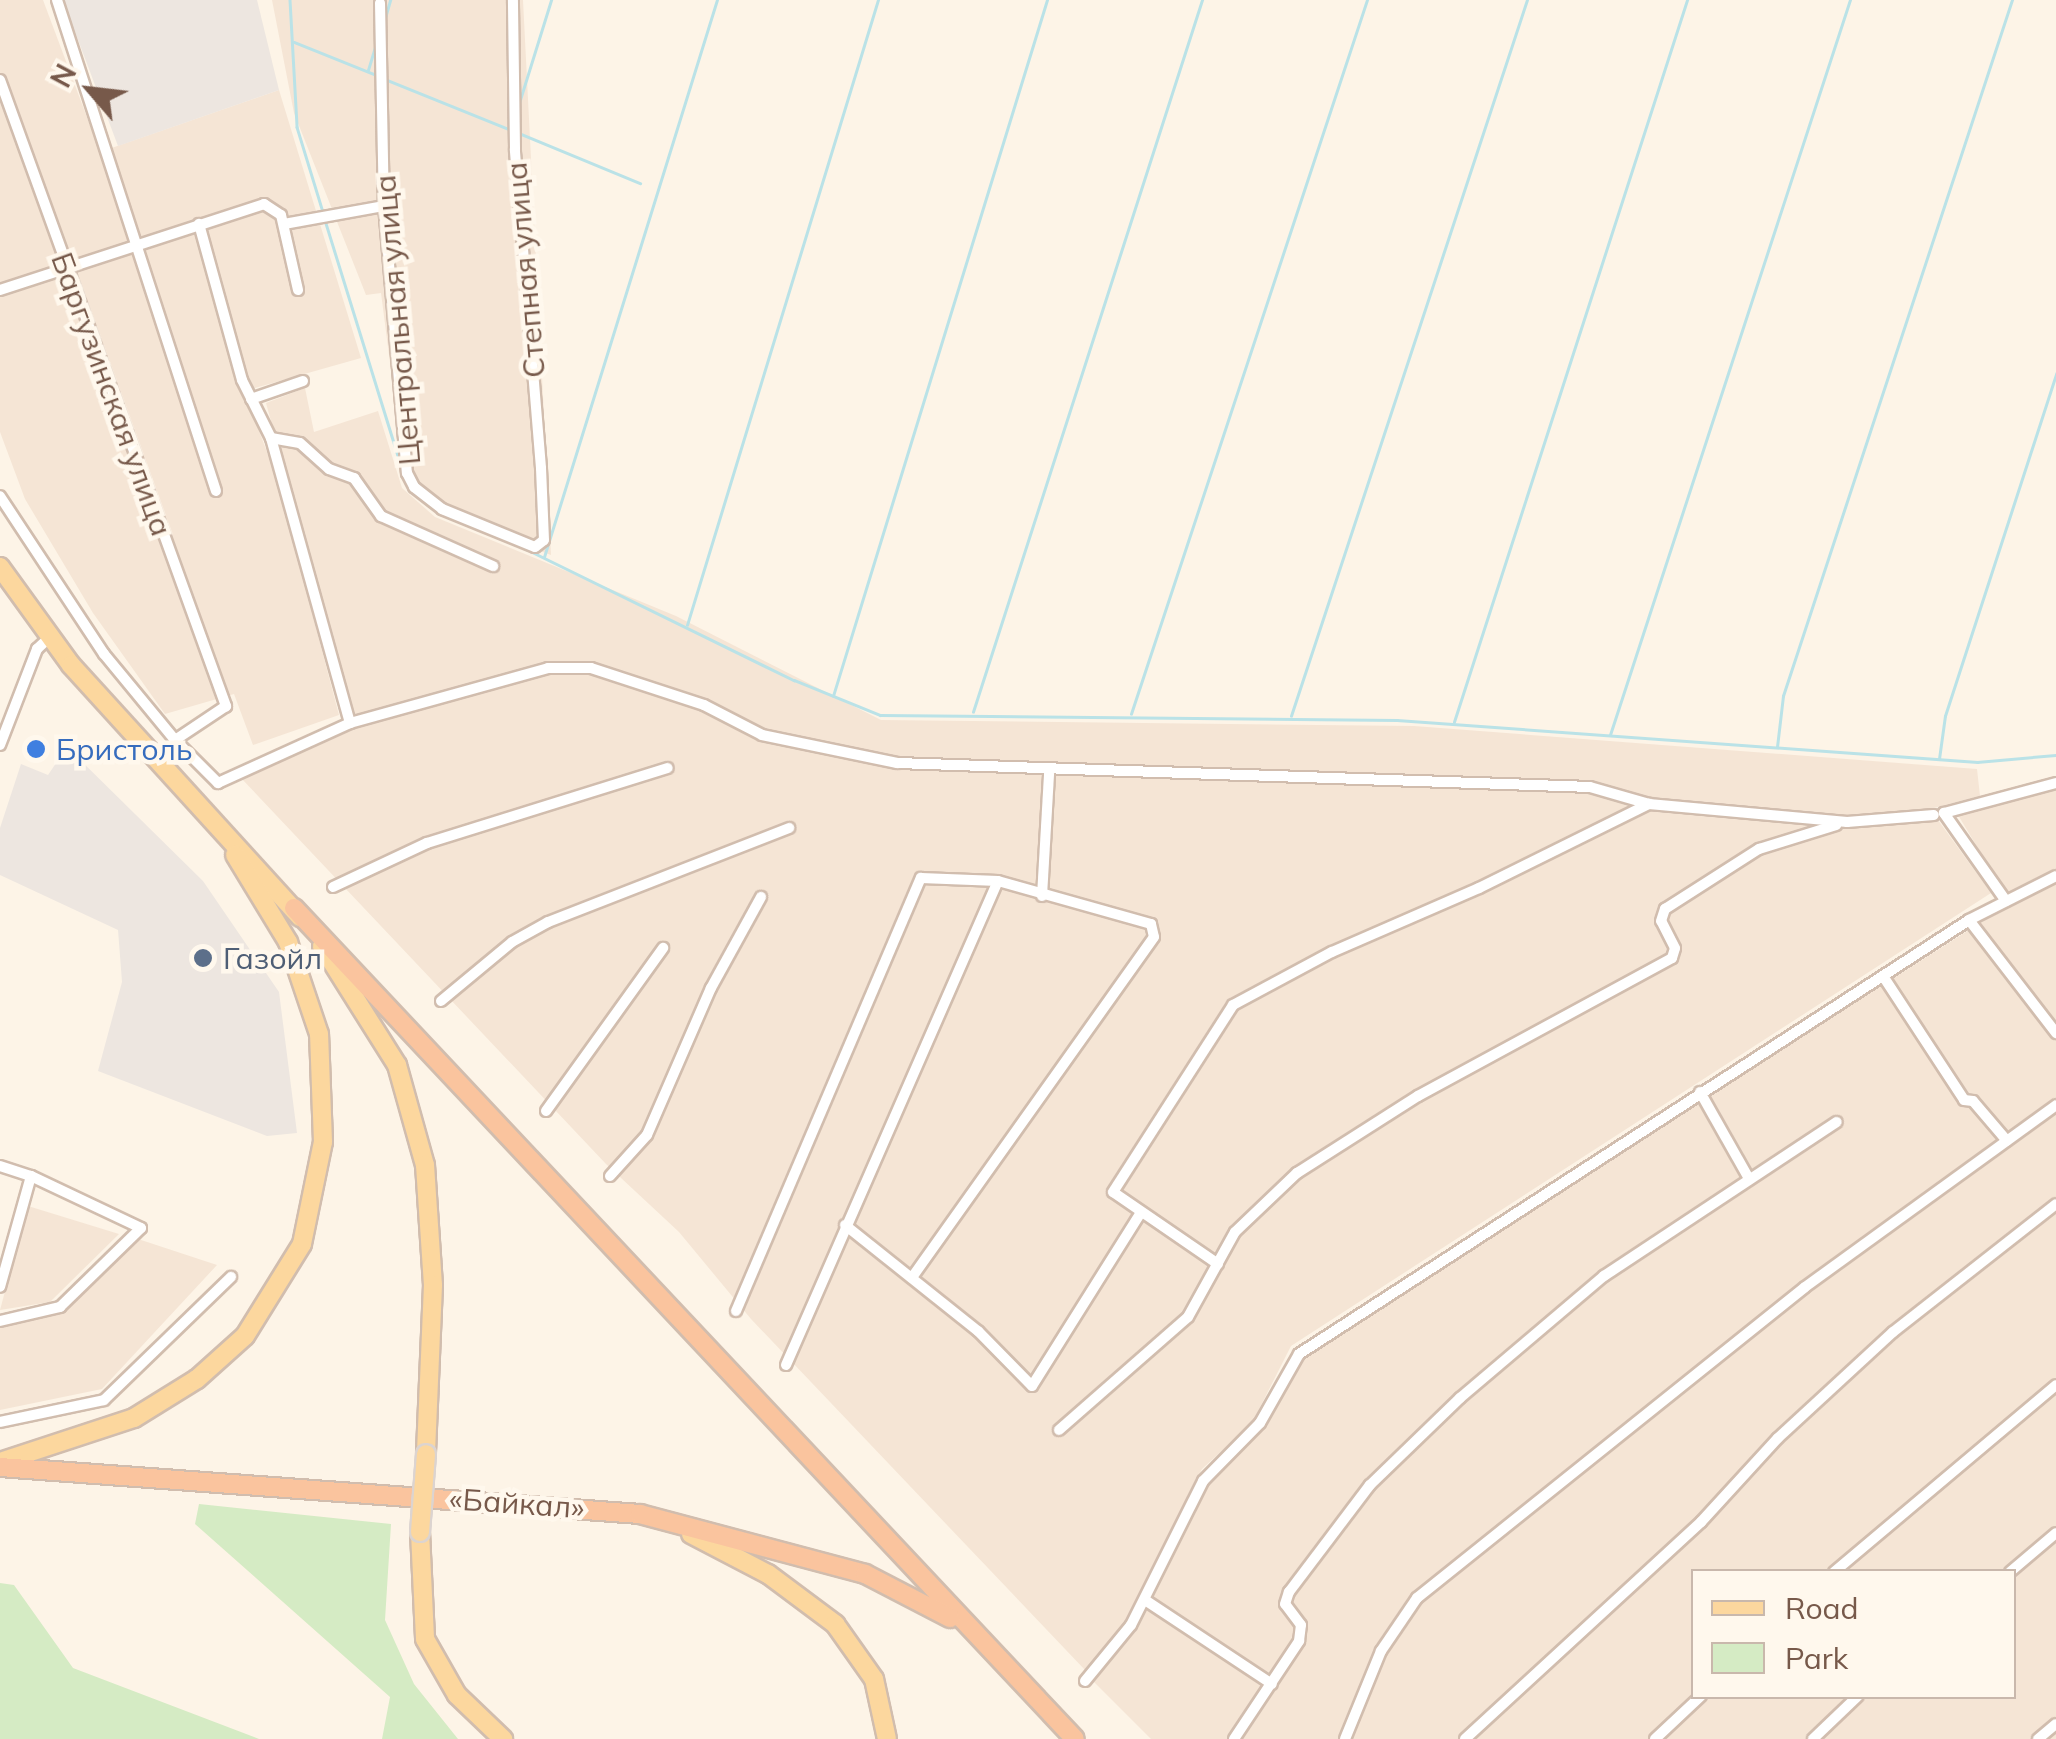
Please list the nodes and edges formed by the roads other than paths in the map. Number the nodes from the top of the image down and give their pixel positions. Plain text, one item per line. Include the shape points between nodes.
1 (56, 0) edge
2 (512, 0) edge
3 (380, 3) dead end
4 (0, 80) edge
5 (384, 206) junction
6 (199, 224) junction
7 (284, 224) junction
8 (140, 244) junction
9 (66, 270) junction
10 (0, 290) edge
11 (298, 290) dead end
12 (303, 382) dead end
13 (252, 399) junction
14 (271, 438) junction
15 (216, 492) dead end
16 (0, 496) edge
17 (544, 540) joint
18 (493, 566) dead end
19 (0, 567) edge
20 (49, 638) junction
21 (350, 723) junction
22 (1, 737) edge
23 (175, 740) junction
24 (668, 768) dead end
25 (1048, 773) junction
26 (2056, 783) edge
27 (1649, 804) junction
28 (1934, 815) dead end
29 (212, 816) junction
30 (1847, 822) junction
31 (790, 828) dead end
32 (2056, 876) edge
33 (998, 882) junction
34 (333, 887) dead end
35 (1042, 896) junction
36 (761, 897) dead end
37 (2006, 901) junction
38 (294, 908) junction
39 (1969, 920) junction
40 (662, 948) dead end
41 (1883, 976) junction
42 (442, 1002) dead end
43 (2056, 1033) edge
44 (1700, 1092) junction
45 (2056, 1105) edge
46 (546, 1111) dead end
47 (1837, 1122) dead end
48 (2007, 1140) junction
49 (0, 1166) edge
50 (31, 1176) junction
51 (610, 1176) dead end
52 (1748, 1177) junction
53 (2056, 1204) edge
54 (1140, 1214) junction
55 (845, 1225) junction
56 (1218, 1264) junction
57 (232, 1277) dead end
58 (912, 1278) junction
59 (0, 1287) edge
60 (736, 1311) dead end
61 (0, 1321) edge
62 (786, 1365) dead end
63 (2056, 1384) edge
64 (0, 1422) edge
65 (1059, 1430) dead end
66 (0, 1465) edge
67 (640, 1514) junction
68 (2056, 1533) edge
69 (1838, 1569) edge
70 (2014, 1569) edge
71 (1146, 1600) junction
72 (1000, 1661) junction
73 (1085, 1681) dead end
74 (1272, 1684) junction
75 (1697, 1699) edge
76 (1855, 1699) edge
77 (2056, 1724) edge
78 (503, 1739) edge
79 (887, 1739) edge
80 (1074, 1739) edge
81 (1234, 1739) edge
82 (1345, 1739) edge
83 (1465, 1739) edge
84 (1655, 1739) edge
85 (1813, 1739) edge
86 (2038, 1739) edge

1 - 8 street
2 - 17 street, Степная улица via 515,149
3 - 5 street, Центральная улица
4 - 9 street, Баргузинская улица
5 - 7 street
5 - 17 street, Центральная улица via 407,472 414,487 442,509 488,528 535,547
6 - 7 street via 264,204
6 - 8 street
6 - 13 street
7 - 11 street
8 - 9 street
8 - 15 street
9 - 10 street
9 - 23 street, Баргузинская улица via 226,706
12 - 13 street
13 - 14 street
14 - 18 street via 300,443 328,468 354,478 380,516
14 - 21 street
16 - 23 street via 104,654
19 - 20 main road
20 - 22 street via 36,650
20 - 29 main road
21 - 23 street via 218,783
21 - 25 street via 548,668 591,668 704,705 762,735 897,763
24 - 34 street via 426,843
25 - 27 street via 1590,787
25 - 35 street
26 - 37 street via 1944,812
27 - 30 street
27 - 54 street via 1233,1005 1113,1192
28 - 30 street
29 - 38 main road
29 - 66 main road via 288,942 320,1034 323,1142 310,1224 267,1307 197,1378 134,1418
30 - 56 street via 1759,849 1665,910 1661,921 1675,948 1672,958 1418,1096 1297,1174 1235,1232
31 - 42 street via 548,922 512,942
32 - 37 street
33 - 35 street
33 - 55 street
33 - 60 street via 921,878
35 - 58 street via 1151,924 1154,937
36 - 51 street via 711,988 647,1134
37 - 39 street
38 - 72 highway
38 - 78 main road, bridge via 365,1009 414,1113 434,1286 420,1532 425,1639 456,1695
39 - 41 street
39 - 43 street
40 - 46 street
41 - 44 street
41 - 48 street via 1964,1100 1973,1100
44 - 52 street
44 - 71 street via 1299,1354 1260,1423 1202,1481
45 - 48 street
47 - 52 street
48 - 82 street via 1805,1287 1416,1598 1381,1651
49 - 50 street
50 - 59 street
50 - 61 street via 141,1228 60,1307
52 - 74 street via 1604,1276 1460,1398 1370,1486 1289,1592 1285,1604 1302,1633
53 - 83 street via 1893,1332 1778,1438 1701,1522
54 - 56 street
54 - 58 street via 1032,1386
55 - 58 street
55 - 62 street
56 - 65 street via 1188,1317
57 - 64 street via 104,1400
63 - 69 street
66 - 67 highway, «Байкал»
67 - 72 highway, «Байкал» via 865,1574 942,1611
67 - 79 main road via 738,1556 834,1624 874,1679
68 - 70 street
71 - 73 street
71 - 74 street
72 - 80 highway
74 - 81 street
75 - 84 street
76 - 85 street
77 - 86 street

